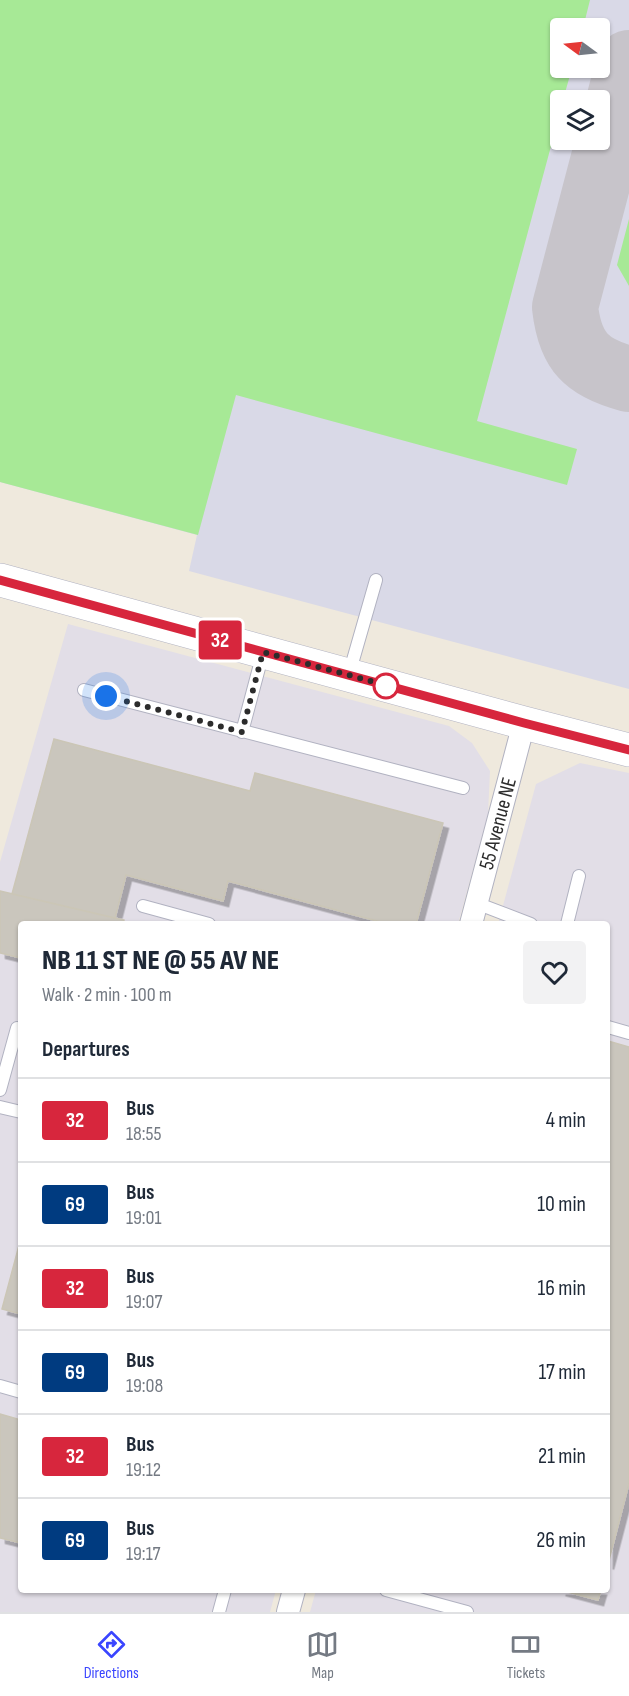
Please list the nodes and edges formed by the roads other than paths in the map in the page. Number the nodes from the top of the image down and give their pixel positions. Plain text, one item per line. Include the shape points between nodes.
1 (0, 580) edge
2 (376, 580) dead end
3 (263, 652) junction
4 (349, 675) junction
5 (84, 690) dead end
6 (524, 723) junction
7 (242, 732) junction
8 (627, 746) edge
9 (463, 788) dead end
10 (579, 876) dead end
11 (144, 906) dead end
12 (473, 913) edge
13 (198, 921) edge
14 (515, 921) edge
15 (568, 921) edge
16 (17, 1028) dead end
17 (610, 1028) edge
18 (629, 1033) edge
19 (0, 1090) edge
20 (0, 1107) edge
21 (18, 1111) edge
22 (0, 1386) edge
23 (18, 1391) edge
24 (224, 1593) edge
25 (293, 1593) edge
26 (397, 1593) edge
27 (219, 1612) edge
28 (288, 1612) edge
29 (467, 1612) edge

1 - 3 street
2 - 4 lane
3 - 4 street
3 - 7 lane
4 - 6 street
5 - 7 lane
6 - 8 street
6 - 12 street, 55 Avenue NE
7 - 9 lane
10 - 15 lane
11 - 13 lane
12 - 14 lane
16 - 19 lane
17 - 18 lane
20 - 21 lane
22 - 23 lane
24 - 27 lane
25 - 28 street
26 - 29 lane

